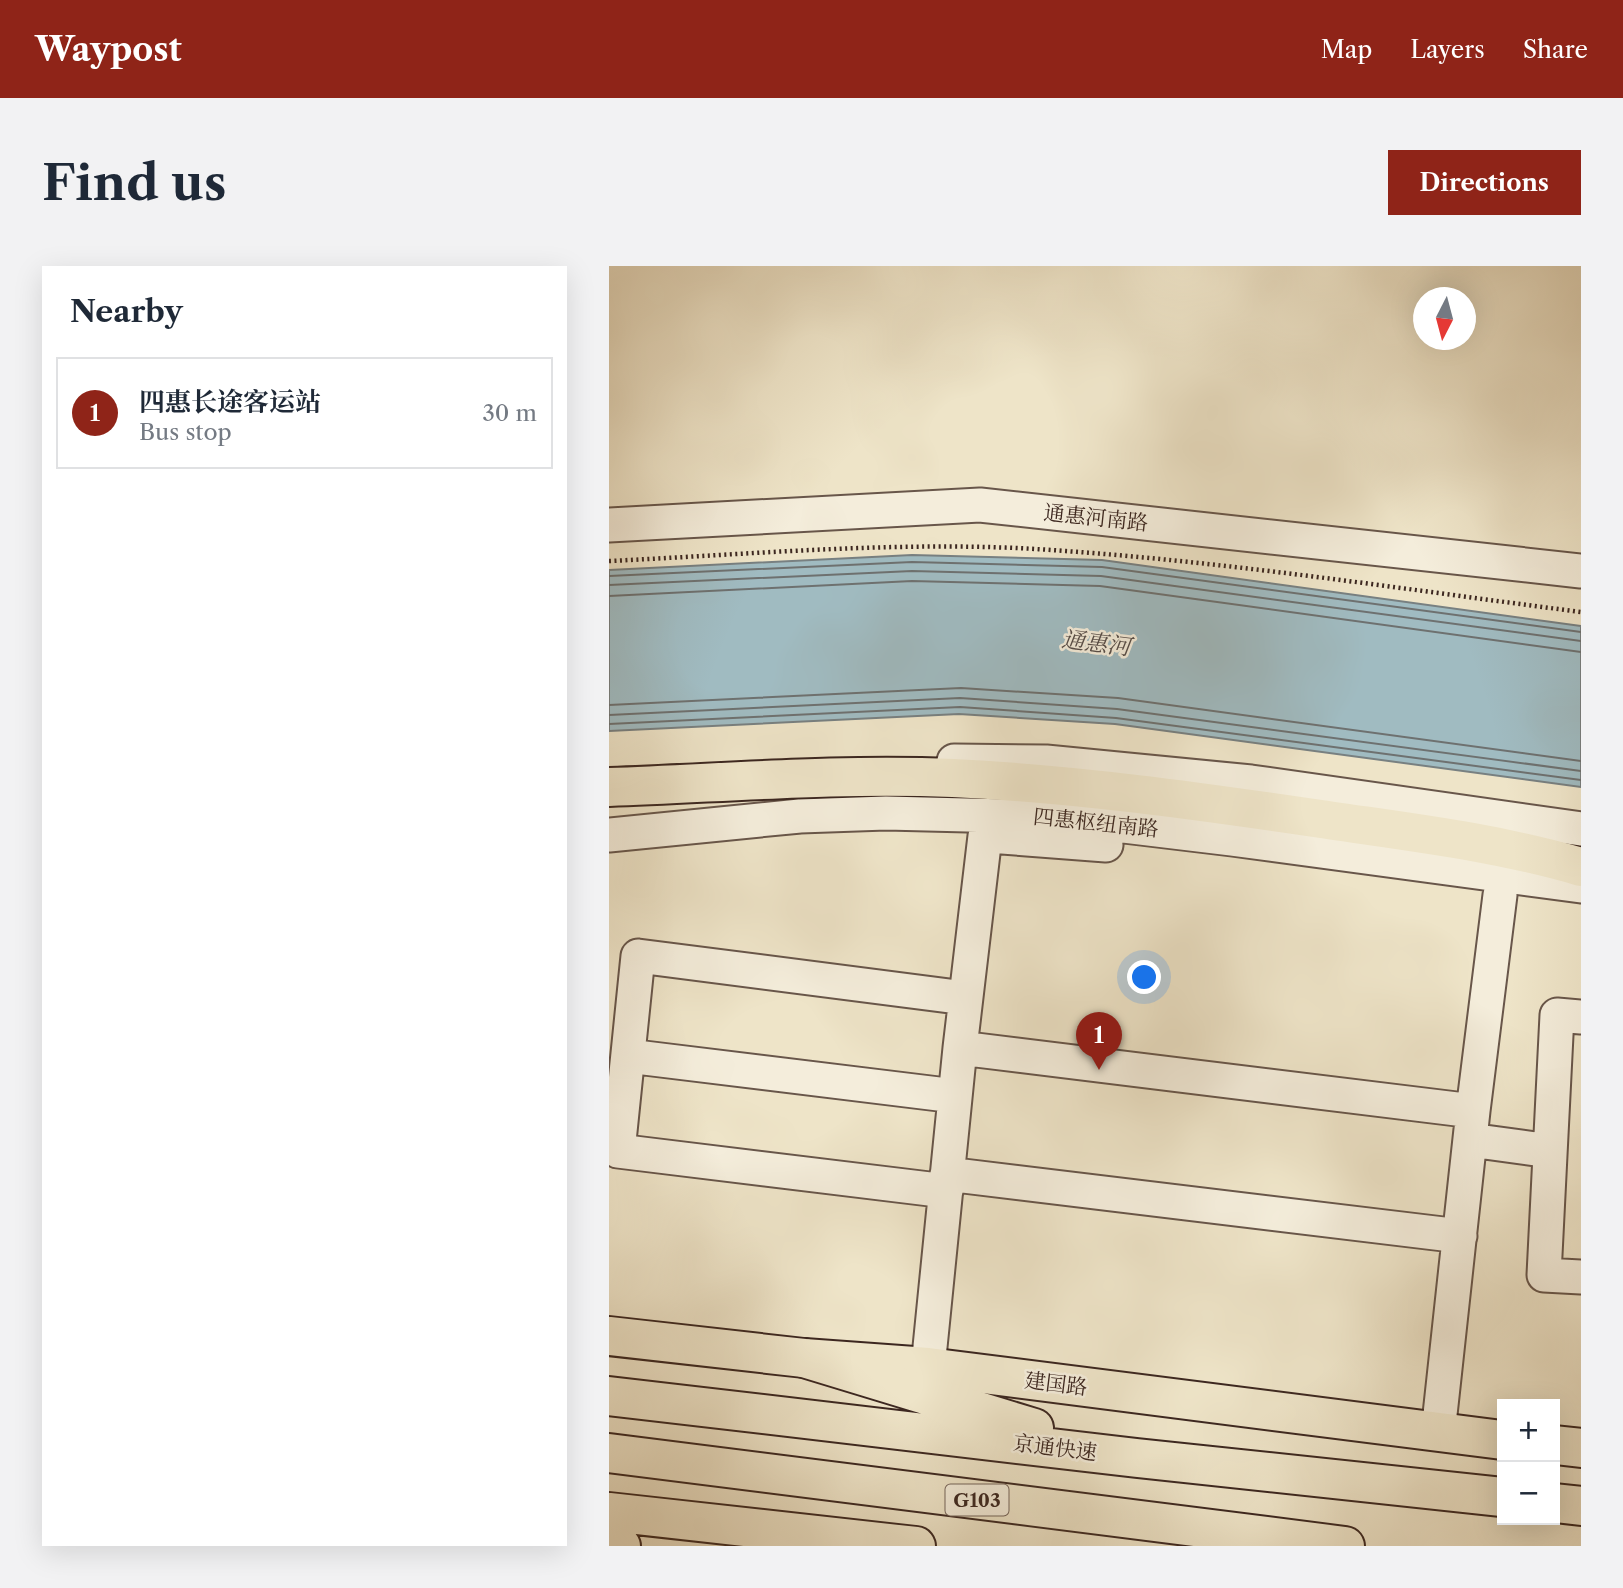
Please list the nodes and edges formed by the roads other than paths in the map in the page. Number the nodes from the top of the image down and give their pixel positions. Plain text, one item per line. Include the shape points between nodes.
1 (609, 525) edge
2 (1581, 571) edge
3 (609, 775) edge
4 (609, 787) edge
5 (1581, 829) edge
6 (609, 835) edge
7 (985, 836) junction
8 (609, 853) edge
9 (1581, 867) edge
10 (1581, 886) edge
11 (1500, 895) junction
12 (1581, 907) edge
13 (965, 998) junction
14 (1581, 1017) edge
15 (960, 1048) junction
16 (628, 1056) junction
17 (955, 1096) junction
18 (1471, 1126) junction
19 (1550, 1151) junction
20 (946, 1182) junction
21 (1460, 1236) junction
22 (1581, 1277) edge
23 (609, 1336) edge
24 (804, 1358) junction
25 (929, 1367) junction
26 (609, 1396) edge
27 (1438, 1433) junction
28 (1497, 1439) edge
29 (1560, 1446) edge
30 (1581, 1448) edge
31 (609, 1453) edge
32 (1137, 1458) junction
33 (1497, 1496) edge
34 (1560, 1504) edge
35 (1581, 1506) edge
36 (609, 1512) edge
37 (609, 1545) edge
38 (621, 1546) edge
39 (916, 1546) edge
40 (1345, 1546) edge

1 - 2 street, 通惠河南路 via 979,505
3 - 5 street via 873,760 1046,762 1251,782
4 - 9 main road via 866,778 1069,785 1450,838
6 - 10 street, 四惠枢纽南路 via 813,816 955,813 1049,817
7 - 8 street, 四惠枢纽南路 via 857,835
7 - 11 street, 四惠枢纽南路 via 1237,859
7 - 13 street
11 - 12 street, 四惠枢纽南路
11 - 18 street
13 - 15 street
13 - 16 street via 638,956
14 - 19 street via 1557,1015
15 - 17 street
15 - 18 street
16 - 17 street
16 - 20 street via 618,1151
17 - 20 street
18 - 19 street
18 - 21 street
19 - 22 street via 1544,1275
20 - 21 street
20 - 25 street
21 - 27 street
23 - 24 main road, 建国路
24 - 25 main road, 建国路
24 - 32 main road
25 - 27 main road, 建国路
26 - 32 main road, 京通快速
27 - 28 main road, 建国路
29 - 30 main road
31 - 40 main road, G103
32 - 33 main road, 京通快速
34 - 35 main road
36 - 39 main road
37 - 38 main road

